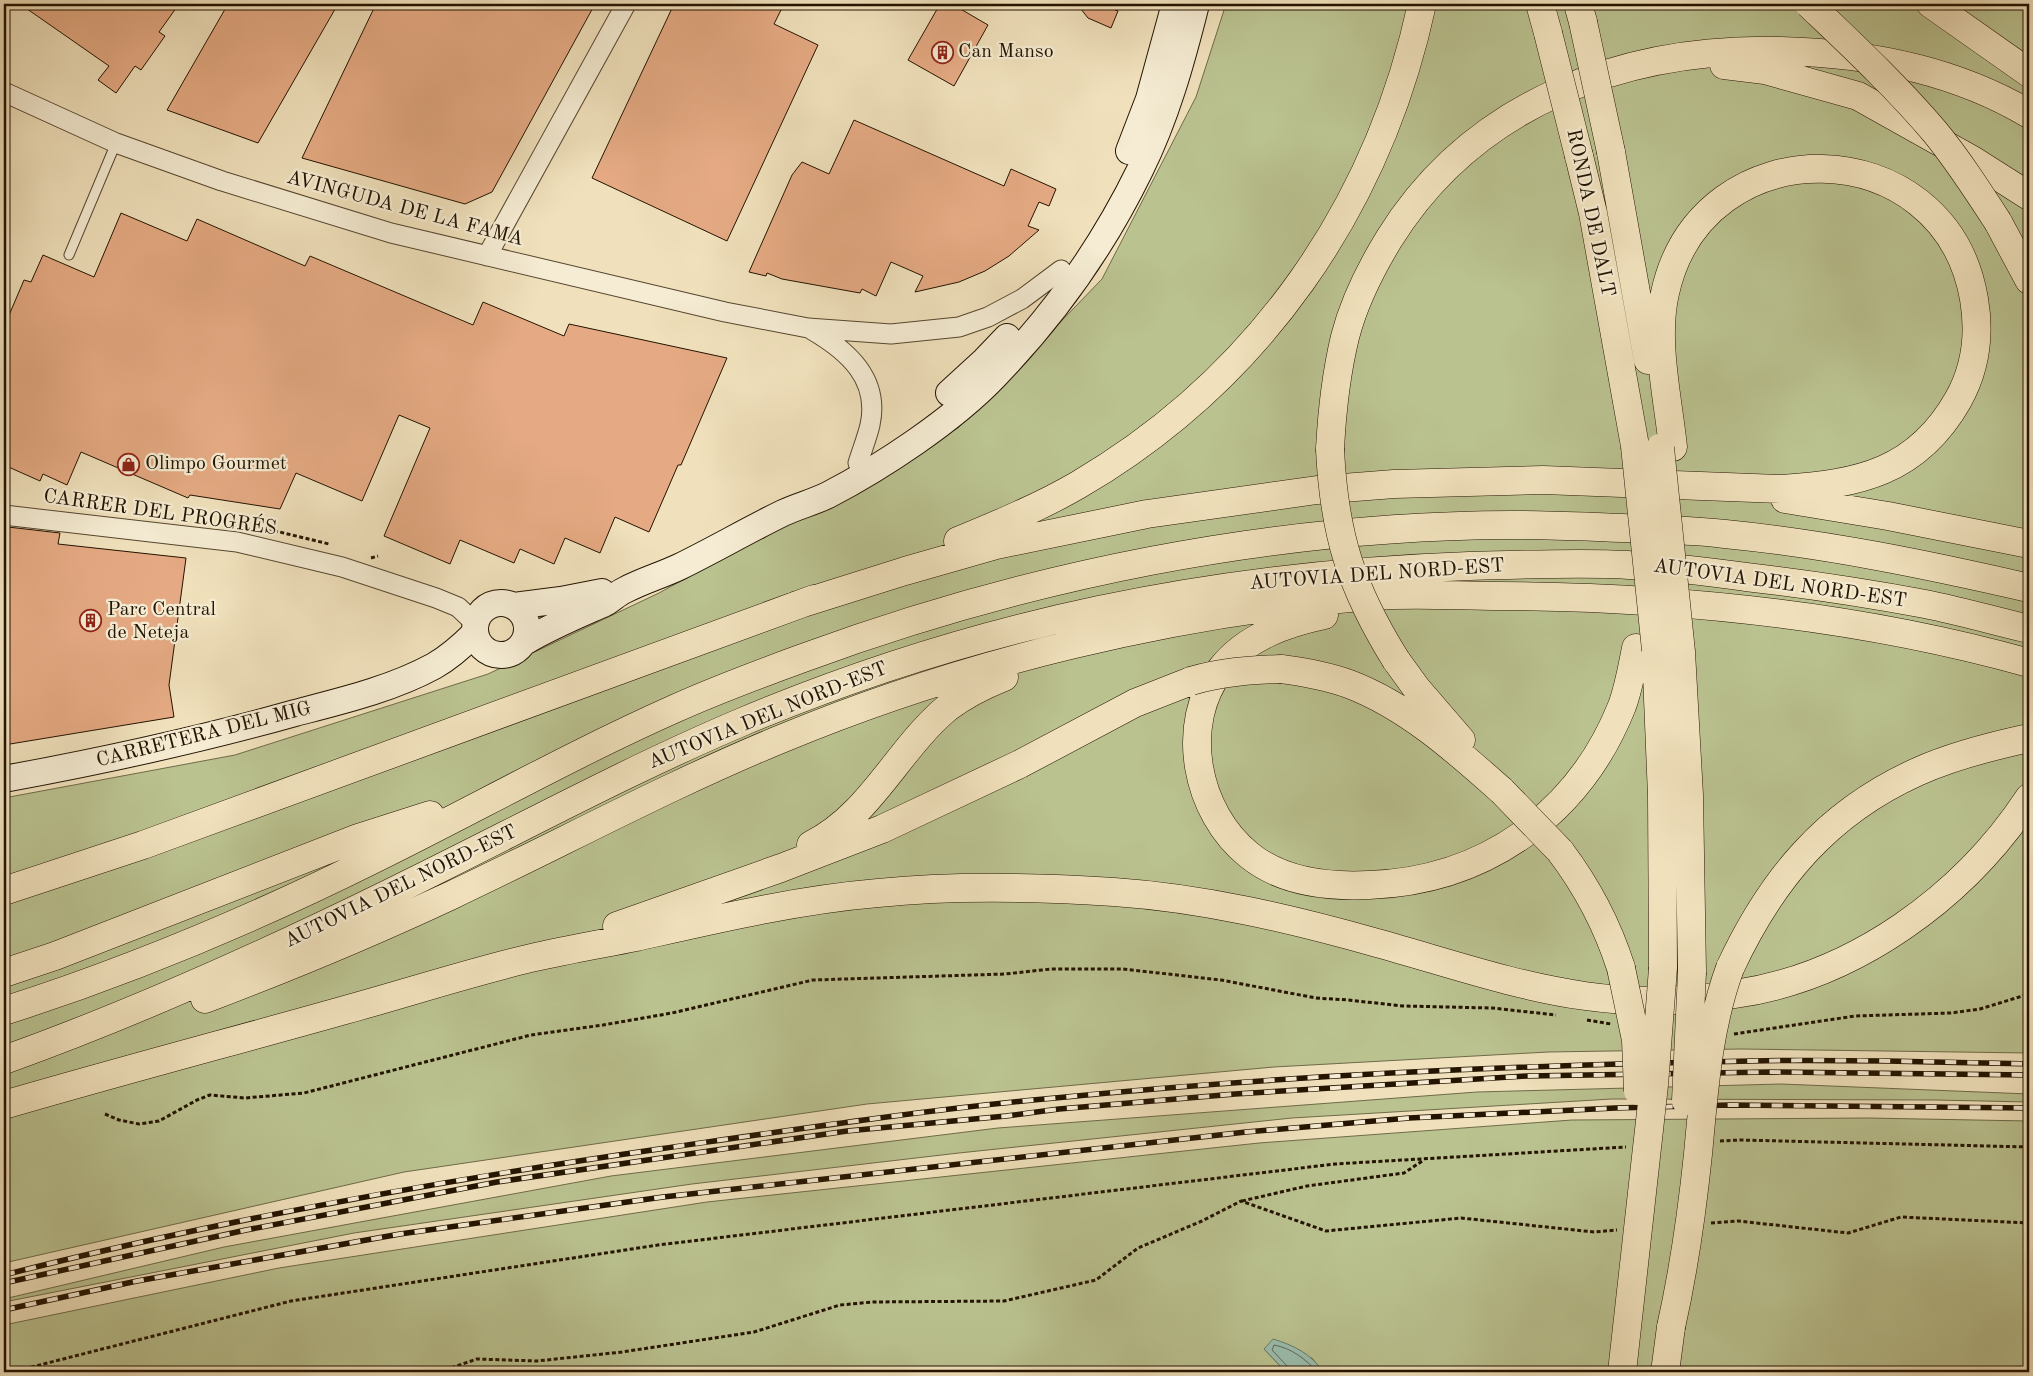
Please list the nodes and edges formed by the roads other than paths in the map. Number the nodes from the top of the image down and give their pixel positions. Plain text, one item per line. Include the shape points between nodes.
1 (626, 4) edge
2 (1175, 4) edge
3 (1196, 4) edge
4 (1422, 4) edge
5 (1540, 4) edge
6 (1808, 4) edge
7 (1931, 4) edge
8 (1581, 13) edge
9 (1640, 65) junction
10 (2029, 73) edge
11 (4, 92) edge
12 (2029, 114) edge
13 (116, 143) junction
14 (2029, 196) edge
15 (69, 255) dead end
16 (487, 256) junction
17 (1061, 270) junction
18 (2029, 280) edge
19 (808, 328) junction
20 (1640, 451) junction
21 (858, 462) junction
22 (785, 512) junction
23 (4, 515) edge
24 (2029, 544) edge
25 (2029, 588) edge
26 (625, 590) junction
27 (1443, 596) junction
28 (797, 605) junction
29 (514, 606) junction
30 (475, 628) junction
31 (2029, 629) edge
32 (1122, 634) junction
33 (526, 640) junction
34 (496, 655) junction
35 (1669, 655) junction
36 (2029, 663) edge
37 (402, 680) junction
38 (2029, 738) edge
39 (4, 779) edge
40 (1504, 789) junction
41 (503, 792) junction
42 (2029, 798) edge
43 (143, 845) junction
44 (720, 889) junction
45 (4, 891) edge
46 (4, 908) edge
47 (529, 959) junction
48 (4, 973) edge
49 (4, 1011) edge
50 (166, 1060) junction
51 (4, 1061) edge
52 (4, 1104) edge
53 (4, 1115) edge
54 (1631, 1220) junction
55 (1672, 1326) junction
56 (1622, 1372) edge
57 (1665, 1372) edge

1 - 16 street
2 - 17 street via 1149,99 1122,168 1103,207
3 - 22 street via 1174,86 1141,168 1112,224 1055,308 994,377 934,427 827,495
4 - 28 highway via 1387,124 1345,214 1298,288 1261,334 1222,374 1149,438 1077,486 1004,522
5 - 20 highway, RONDA DE DALT, bridge via 1593,213
6 - 18 highway, bridge via 1898,89 1936,133 1998,222
7 - 10 highway
8 - 20 highway, bridge via 1634,273
9 - 12 highway via 1701,54 1761,50 1824,52 1889,61 1957,80
9 - 14 highway via 1704,63 1765,70 1858,96
9 - 40 highway, bridge via 1582,81 1540,100 1506,120 1458,156 1429,184 1374,263 1357,300 1338,370 1330,449 1335,509 1351,572 1374,624 1396,660
11 - 13 street, AVINGUDA DE LA FAMA
13 - 15 lane
13 - 16 street, AVINGUDA DE LA FAMA via 391,233
16 - 19 street, AVINGUDA DE LA FAMA via 725,312
17 - 19 street via 1022,299 988,317 959,327 891,334
17 - 21 street via 1004,341 965,380 889,442
19 - 21 street via 850,356 863,374 870,392 870,426
20 - 20 highway via 1663,360 1661,324 1671,270 1680,250 1717,205 1740,189 1770,176 1797,169 1831,168 1864,175 1897,188 1924,208 1945,230 1972,284 1977,335 1973,366 1962,392 1950,415 1927,442 1874,475 1817,487 1782,489
20 - 24 highway via 1702,490 1888,516
20 - 28 highway via 1525,480 1317,490 1138,516 996,545
20 - 35 highway, bridge
20 - 35 highway via 1637,603
21 - 22 street via 814,489
22 - 26 street via 678,568
23 - 30 street, CARRER DEL PROGRÉS via 237,542 274,550 444,601 465,611
25 - 41 highway, AUTOVIA DEL NORD-EST via 1934,566 1820,547 1658,528 1429,527 1235,546 1079,575 928,614 739,681 598,744
26 - 29 street
26 - 33 street
27 - 32 highway via 1380,596 1258,609
27 - 35 highway via 1304,619 1281,627 1240,650 1221,669 1201,714 1197,759 1207,801 1232,839 1249,856 1271,869 1327,885 1413,882 1470,865 1524,834 1573,790 1607,739 1622,705
27 - 36 highway via 1599,597 1710,605 1924,637
28 - 43 highway
29 - 30 street via 498,603 491,606 479,616
29 - 33 street via 524,615
30 - 34 street via 480,645
30 - 37 street, CARRETERA DEL MIG via 448,658
31 - 51 highway, AUTOVIA DEL NORD-EST via 1928,605 1816,586 1629,564 1423,568 1328,574 1173,594 1125,604 947,647 838,684 739,724 218,975
32 - 44 highway via 1033,665 972,692 948,708 926,729 869,798 834,830 817,842
32 - 51 highway via 970,673 847,713 667,789 453,894 271,974 137,1024
33 - 34 street via 513,653
34 - 37 street, CARRETERA DEL MIG
35 - 54 highway, bridge via 1662,796 1663,968 1654,1085
35 - 55 highway, bridge via 1689,795 1692,972 1680,1236
37 - 39 street, CARRETERA DEL MIG via 224,733
38 - 55 highway, bridge via 1917,772 1884,788 1836,822 1810,846 1769,895 1730,968 1715,1017 1684,1267
40 - 44 highway, bridge via 1389,702 1348,683 1281,669 1235,671 1190,681 1135,703 1020,764 882,829
40 - 54 highway, bridge via 1580,878 1611,936 1621,968 1636,1040
41 - 48 highway via 358,838
41 - 49 highway, AUTOVIA DEL NORD-EST via 378,857 218,932
42 - 47 highway via 1992,849 1966,876 1937,901 1871,946 1831,966 1782,984 1703,998 1656,1001 1582,996 1247,912 1121,893 1045,889 936,889 816,900
43 - 45 highway
43 - 46 highway
44 - 47 highway
47 - 50 highway
50 - 52 highway
50 - 53 highway
54 - 56 highway, bridge
55 - 57 highway

